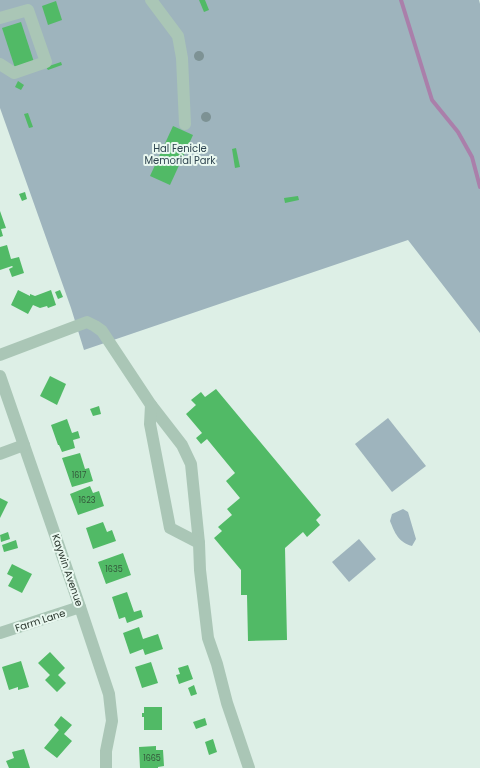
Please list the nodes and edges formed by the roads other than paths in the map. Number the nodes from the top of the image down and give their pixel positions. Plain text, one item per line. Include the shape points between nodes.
1 (151, 0) edge
2 (0, 18) edge
3 (0, 64) edge
4 (185, 124) dead end
5 (0, 355) edge
6 (0, 376) edge
7 (151, 405) junction
8 (24, 445) junction
9 (0, 454) edge
10 (199, 543) junction
11 (80, 606) junction
12 (0, 633) edge
13 (106, 768) edge
14 (249, 768) edge

1 - 4 street via 178,36 182,58
2 - 3 street via 28,10 46,62 14,73
5 - 7 street via 87,322 102,331
6 - 8 street, Kaywin Avenue
7 - 10 street via 182,444 191,464
7 - 10 street via 150,424 170,528
8 - 9 street
8 - 11 street, Kaywin Avenue
10 - 14 street via 208,638
11 - 12 street, Farm Lane
11 - 13 street, Kaywin Avenue via 111,703 112,721 106,751

